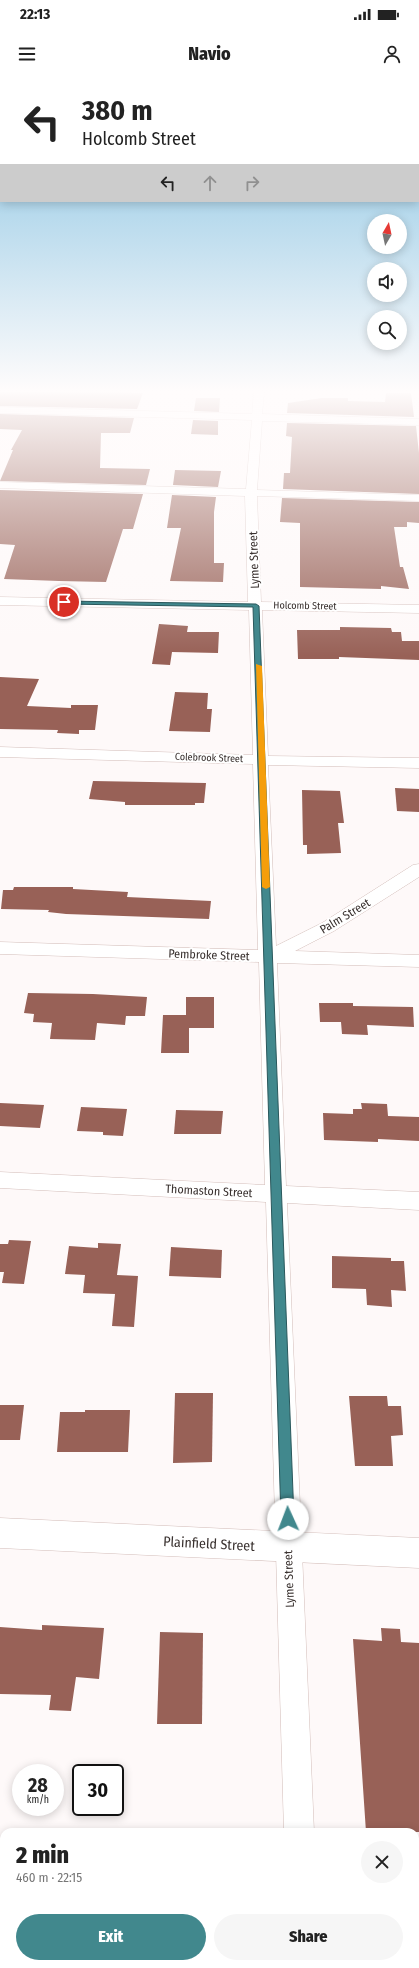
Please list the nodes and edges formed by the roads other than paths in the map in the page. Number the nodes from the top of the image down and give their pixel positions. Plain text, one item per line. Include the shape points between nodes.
1 (252, 480) edge
2 (0, 485) edge
3 (251, 493) junction
4 (419, 498) edge
5 (0, 601) edge
6 (256, 606) junction
7 (419, 609) edge
8 (0, 752) edge
9 (262, 760) junction
10 (419, 762) edge
11 (419, 869) edge
12 (0, 948) edge
13 (268, 957) junction
14 (419, 961) edge
15 (0, 1180) edge
16 (276, 1194) junction
17 (419, 1201) edge
18 (0, 1533) edge
19 (288, 1548) junction
20 (419, 1553) edge
21 (299, 1828) edge

1 - 3 street, Lyme Street
2 - 3 street
3 - 4 street
3 - 6 street, Lyme Street
5 - 6 street, Holcomb Street
6 - 7 street, Holcomb Street
6 - 9 street, Lyme Street
8 - 9 street, Colebrook Street
9 - 10 street, Colebrook Street
9 - 13 street, Lyme Street
11 - 13 street, Palm Street via 328,927
12 - 13 street, Pembroke Street
13 - 14 street, Pembroke Street
13 - 16 street, Lyme Street
15 - 16 street, Thomaston Street
16 - 17 street, Thomaston Street
16 - 19 street, Lyme Street
18 - 19 street, Plainfield Street
19 - 20 street, Plainfield Street
19 - 21 street, Lyme Street

